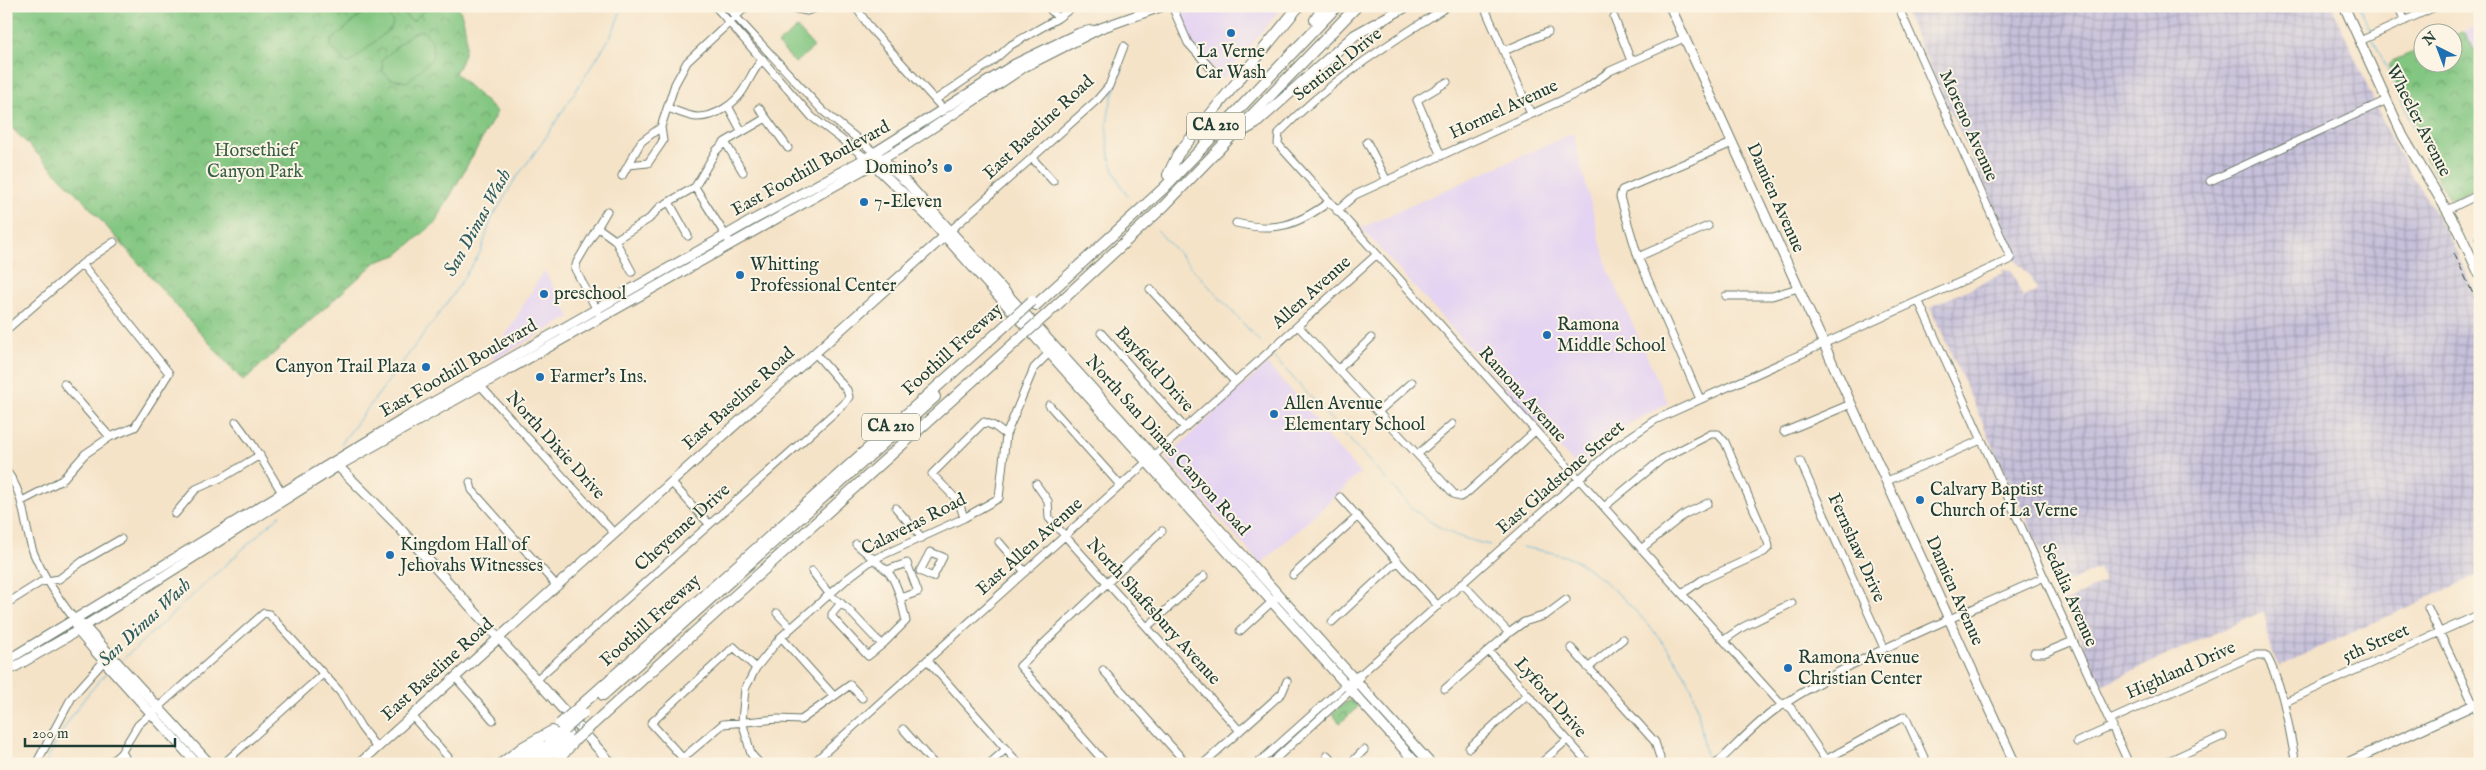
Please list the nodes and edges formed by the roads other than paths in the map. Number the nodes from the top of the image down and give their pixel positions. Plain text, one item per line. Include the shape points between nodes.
1 (715, 6) edge
2 (726, 6) edge
3 (747, 6) edge
4 (782, 6) edge
5 (822, 6) edge
6 (855, 6) edge
7 (1047, 6) edge
8 (1074, 6) edge
9 (1163, 6) edge
10 (1172, 6) edge
11 (1299, 6) edge
12 (1324, 6) edge
13 (1329, 6) edge
14 (1337, 6) edge
15 (1347, 6) edge
16 (1357, 6) edge
17 (1407, 6) edge
18 (1448, 6) edge
19 (1484, 6) edge
20 (1670, 6) edge
21 (1898, 6) edge
22 (2344, 6) edge
23 (2398, 6) edge
24 (2437, 6) edge
25 (736, 17) junction
26 (1614, 17) dead end
27 (1058, 18) junction
28 (1314, 20) junction
29 (2405, 21) junction
30 (730, 22) junction
31 (1548, 32) dead end
32 (1684, 38) junction
33 (2360, 41) junction
34 (1124, 46) dead end
35 (1504, 51) junction
36 (763, 59) junction
37 (1632, 61) junction
38 (993, 62) junction
39 (1214, 72) dead end
40 (1003, 76) junction
41 (1447, 82) dead end
42 (935, 100) junction
43 (2387, 100) junction
44 (728, 106) junction
45 (668, 108) junction
46 (759, 108) dead end
47 (944, 110) junction
48 (1531, 114) junction
49 (766, 118) junction
50 (661, 127) junction
51 (742, 132) junction
52 (1229, 139) junction
53 (1278, 139) joint
54 (725, 142) junction
55 (1367, 142) dead end
56 (1732, 143) junction
57 (788, 148) dead end
58 (1441, 156) junction
59 (874, 158) junction
60 (1032, 158) junction
61 (628, 165) junction
62 (743, 172) dead end
63 (1168, 175) junction
64 (622, 176) dead end
65 (1053, 181) dead end
66 (1387, 181) junction
67 (2210, 181) dead end
68 (695, 187) junction
69 (2480, 194) edge
70 (669, 202) junction
71 (1329, 202) junction
72 (1337, 210) junction
73 (2447, 210) junction
74 (607, 211) dead end
75 (1236, 223) dead end
76 (1708, 226) dead end
77 (597, 227) junction
78 (1125, 229) junction
79 (948, 233) junction
80 (725, 235) junction
81 (688, 236) dead end
82 (615, 240) junction
83 (114, 242) dead end
84 (731, 244) junction
85 (1376, 255) junction
86 (1638, 257) junction
87 (2012, 259) joint
88 (82, 264) junction
89 (632, 272) dead end
90 (2480, 276) edge
91 (1798, 288) junction
92 (1150, 289) dead end
93 (1726, 296) dead end
94 (1919, 302) junction
95 (1039, 308) junction
96 (599, 313) junction
97 (1298, 326) junction
98 (6, 330) edge
99 (1012, 332) junction
100 (1101, 333) dead end
101 (1371, 338) dead end
102 (1823, 344) junction
103 (1055, 346) junction
104 (815, 353) junction
105 (1048, 353) junction
106 (1268, 354) joint
107 (1339, 369) junction
108 (478, 382) junction
109 (1235, 382) junction
110 (1412, 382) dead end
111 (64, 384) dead end
112 (1700, 399) junction
113 (1851, 404) junction
114 (1049, 405) dead end
115 (1379, 411) junction
116 (236, 422) dead end
117 (1452, 424) dead end
118 (1185, 428) junction
119 (1534, 432) junction
120 (1784, 432) dead end
121 (1006, 435) junction
122 (110, 437) junction
123 (1981, 440) junction
124 (1418, 454) junction
125 (260, 455) junction
126 (1150, 459) junction
127 (1800, 461) dead end
128 (335, 464) junction
129 (6, 471) edge
130 (1578, 480) junction
131 (1887, 481) junction
132 (470, 482) dead end
133 (671, 482) junction
134 (1036, 484) dead end
135 (1121, 486) junction
136 (284, 495) junction
137 (1340, 497) dead end
138 (22, 501) junction
139 (1708, 503) dead end
140 (1604, 507) junction
141 (896, 508) dead end
142 (176, 514) dead end
143 (1358, 516) junction
144 (964, 518) junction
145 (709, 524) junction
146 (1162, 531) dead end
147 (614, 533) junction
148 (1064, 536) junction
149 (922, 538) junction
150 (121, 539) dead end
151 (999, 542) dead end
152 (856, 544) dead end
153 (1641, 548) junction
154 (872, 560) junction
155 (1398, 561) junction
156 (887, 570) junction
157 (812, 571) dead end
158 (920, 571) dead end
159 (1025, 572) junction
160 (1204, 576) dead end
161 (1293, 576) dead end
162 (2044, 577) junction
163 (912, 580) junction
164 (50, 581) junction
165 (1109, 583) junction
166 (1463, 584) junction
167 (556, 585) junction
168 (830, 594) junction
169 (1682, 594) junction
170 (901, 598) junction
171 (1276, 599) junction
172 (1566, 600) dead end
173 (841, 603) junction
174 (1792, 603) dead end
175 (6, 604) edge
176 (1438, 606) junction
177 (2428, 608) dead end
178 (777, 613) dead end
179 (2480, 614) edge
180 (75, 620) junction
181 (1950, 621) junction
182 (1332, 622) dead end
183 (1148, 626) junction
184 (82, 628) junction
185 (791, 628) junction
186 (1240, 631) dead end
187 (2440, 632) junction
188 (1509, 633) junction
189 (781, 637) junction
190 (498, 638) junction
191 (1623, 639) dead end
192 (1724, 640) junction
193 (2072, 641) junction
194 (883, 644) junction
195 (1571, 648) dead end
196 (1884, 648) junction
197 (1489, 651) junction
198 (2034, 653) dead end
199 (927, 660) junction
200 (6, 661) edge
201 (112, 665) junction
202 (756, 668) junction
203 (1588, 668) junction
204 (1103, 670) dead end
205 (6, 672) edge
206 (323, 674) junction
207 (455, 677) junction
208 (1358, 678) junction
209 (536, 680) junction
210 (1287, 681) dead end
211 (1348, 687) junction
212 (1445, 689) dead end
213 (833, 695) junction
214 (1527, 695) junction
215 (862, 698) dead end
216 (2285, 702) junction
217 (2477, 703) edge
218 (1785, 705) junction
219 (155, 710) junction
220 (412, 716) junction
221 (585, 716) junction
222 (2480, 718) edge
223 (493, 720) dead end
224 (742, 721) junction
225 (2111, 723) junction
226 (903, 729) dead end
227 (552, 731) junction
228 (1240, 731) junction
229 (567, 733) junction
230 (2224, 736) dead end
231 (1567, 740) junction
232 (2077, 742) dead end
233 (376, 747) junction
234 (1469, 748) dead end
235 (1006, 749) junction
236 (1364, 750) dead end
237 (122, 752) junction
238 (1327, 755) dead end
239 (448, 757) dead end
240 (685, 761) edge
241 (1822, 762) edge
242 (36, 764) edge
243 (109, 764) edge
244 (122, 764) edge
245 (196, 764) edge
246 (210, 764) edge
247 (223, 764) edge
248 (359, 764) edge
249 (502, 764) edge
250 (516, 764) edge
251 (528, 764) edge
252 (539, 764) edge
253 (548, 764) edge
254 (555, 764) edge
255 (612, 764) edge
256 (760, 764) edge
257 (812, 764) edge
258 (934, 764) edge
259 (989, 764) edge
260 (1020, 764) edge
261 (1106, 764) edge
262 (1187, 764) edge
263 (1203, 764) edge
264 (1257, 764) edge
265 (1270, 764) edge
266 (1337, 764) edge
267 (1350, 764) edge
268 (1417, 764) edge
269 (1431, 764) edge
270 (1540, 764) edge
271 (1589, 764) edge
272 (1660, 764) edge
273 (1716, 764) edge
274 (1927, 764) edge
275 (2015, 764) edge
276 (2129, 764) edge
277 (2162, 764) edge
278 (2296, 764) edge
279 (2345, 764) edge

1 - 30 street
2 - 25 street
3 - 25 street
4 - 5 street via 808,11
6 - 42 street via 871,29
7 - 27 street
8 - 27 street
9 - 40 main road, East Foothill Boulevard via 1101,28
10 - 39 street via 1188,43
11 - 63 highway via 1178,154
12 - 28 highway
13 - 28 highway, Foothill Freeway / CA 210
14 - 78 highway
15 - 78 highway via 1217,144
16 - 52 highway, Foothill Freeway / CA 210
17 - 52 highway via 1355,35 1255,124
18 - 53 street, Sentinel Drive via 1356,65 1284,128
19 - 35 street
20 - 32 main road, Damien Avenue
21 - 87 street, Moreno Avenue
22 - 33 main road, Wheeler Avenue
23 - 29 street
24 - 29 street
25 - 30 street
25 - 59 street via 823,111
26 - 37 street
27 - 38 street via 1011,46
28 - 63 highway, Foothill Freeway / CA 210
29 - 33 street
30 - 36 street
30 - 45 street via 687,62 675,84
31 - 35 street
32 - 37 street, Hormel Avenue
32 - 56 main road, Damien Avenue
33 - 43 main road, Wheeler Avenue
34 - 60 street, East Baseline Road via 1104,93
35 - 48 street
36 - 44 street via 742,92
36 - 59 street via 812,117
37 - 48 street, Hormel Avenue via 1610,71 1582,91
38 - 40 street
38 - 42 street
40 - 47 main road, East Foothill Boulevard
40 - 59 main road, East Foothill Boulevard via 934,128
41 - 58 street via 1417,100
42 - 47 street
43 - 67 street
43 - 73 main road, Wheeler Avenue via 2413,155
44 - 45 street via 708,116 696,117
44 - 51 street
45 - 50 street
46 - 49 street
47 - 59 main road, East Foothill Boulevard
48 - 58 street, Hormel Avenue
49 - 51 street
49 - 57 street
50 - 61 street via 641,142
50 - 61 street via 663,141 648,163
51 - 54 street
52 - 78 highway, Foothill Freeway / CA 210
53 - 71 street, Ramona Avenue via 1281,148
54 - 62 street
54 - 68 street
55 - 66 street
56 - 86 street via 1622,190 1620,197
56 - 91 main road, Damien Avenue
58 - 66 street, Hormel Avenue
59 - 79 main road, North San Dimas Canyon Road
59 - 80 main road, East Foothill Boulevard
59 - 84 main road, East Foothill Boulevard
60 - 65 street
60 - 79 street, East Baseline Road
61 - 64 street
63 - 78 highway, Foothill Freeway / CA 210
66 - 72 street, Hormel Avenue via 1355,195
68 - 70 street
68 - 80 street
69 - 73 street
70 - 81 street
70 - 82 street
71 - 72 street, Ramona Avenue
71 - 75 street via 1310,215 1277,227 1259,229
72 - 85 street, Ramona Avenue
73 - 90 main road, Wheeler Avenue
74 - 77 street
76 - 86 street
77 - 82 street
77 - 96 street via 575,269
78 - 95 highway, Foothill Freeway / CA 210 via 1083,259
78 - 95 highway, Foothill Freeway / CA 210 via 1103,260
79 - 103 main road, North San Dimas Canyon Road
79 - 104 main road, East Baseline Road
79 - 105 main road, North San Dimas Canyon Road
80 - 84 street
80 - 96 main road, East Foothill Boulevard
82 - 89 street
83 - 88 street
84 - 96 main road, East Foothill Boulevard
85 - 97 street, Allen Avenue
85 - 119 street, Ramona Avenue
86 - 112 street
87 - 94 street, East Gladstone Street
88 - 98 street
88 - 122 street via 169,373 135,427
91 - 93 street via 1772,296
91 - 102 main road, Damien Avenue
92 - 109 street
94 - 102 street, East Gladstone Street
94 - 123 street, Sedalia Avenue
95 - 99 highway, Foothill Freeway / CA 210, bridge
95 - 99 highway, Foothill Freeway / CA 210, bridge
96 - 108 main road, East Foothill Boulevard
97 - 106 street, Allen Avenue
97 - 107 street
99 - 221 highway, Foothill Freeway / CA 210
99 - 221 highway, Foothill Freeway / CA 210 via 968,385 766,565
100 - 118 street, Bayfield Drive
101 - 107 street
102 - 112 street, East Gladstone Street
102 - 113 main road, Damien Avenue
103 - 105 street, Calaveras Road
103 - 126 main road, North San Dimas Canyon Road
104 - 133 main road, East Baseline Road
104 - 145 street, Cheyenne Drive via 847,390 849,397
105 - 121 street, Calaveras Road via 1034,368
105 - 126 main road, North San Dimas Canyon Road
106 - 109 street, East Allen Avenue
107 - 115 street
108 - 128 main road, East Foothill Boulevard
108 - 147 street, North Dixie Drive
109 - 118 street, East Allen Avenue
110 - 115 street
111 - 122 street
112 - 130 street, East Gladstone Street via 1639,430
113 - 120 street
113 - 131 main road, Damien Avenue
114 - 135 street
115 - 124 street
116 - 125 street
117 - 124 street
118 - 126 street, East Allen Avenue
119 - 124 street via 1460,497
119 - 130 street, Ramona Avenue
121 - 144 street, Calaveras Road via 998,498
121 - 144 street via 984,422 932,474 959,502
122 - 138 street via 85,454 62,480
123 - 131 street
123 - 162 street, Sedalia Avenue
125 - 136 street
125 - 142 street via 196,490
126 - 135 street, East Allen Avenue
126 - 171 main road, North San Dimas Canyon Road
127 - 196 street, Fernshaw Drive
128 - 136 main road, East Foothill Boulevard
128 - 190 main road via 383,510
129 - 138 street
130 - 140 street, Ramona Avenue
130 - 166 street, East Gladstone Street
131 - 181 main road, Damien Avenue
132 - 167 street via 472,490
133 - 145 street
133 - 147 main road, East Baseline Road
134 - 148 street, North Shaftsbury Avenue via 1048,501 1049,518
135 - 148 street, East Allen Avenue
136 - 180 main road, East Foothill Boulevard
136 - 184 main road, East Foothill Boulevard
137 - 143 street
138 - 164 street via 29,539
139 - 153 street via 1685,514
140 - 153 street, Ramona Avenue
140 - 169 street via 1662,459 1711,434 1718,434 1769,547 1702,580
141 - 149 street
143 - 155 street
143 - 161 street
144 - 149 street, Calaveras Road
145 - 209 street, Cheyenne Drive
146 - 165 street
147 - 167 main road, East Baseline Road
148 - 159 street, East Allen Avenue
148 - 165 street, North Shaftsbury Avenue
149 - 154 street, Calaveras Road
150 - 164 street via 82,561 59,579
151 - 159 street
152 - 154 street
153 - 169 street, Ramona Avenue
154 - 156 street
154 - 168 street, Calaveras Road
155 - 176 street
155 - 182 street
156 - 163 street via 907,563
156 - 170 street
157 - 168 street
158 - 163 street
159 - 199 street, East Allen Avenue
160 - 183 street
162 - 181 street
162 - 193 street, Sedalia Avenue
163 - 170 street via 918,592
164 - 175 street via 42,582
164 - 180 street
165 - 183 street, North Shaftsbury Avenue
165 - 261 street via 1020,666
166 - 176 street, East Gladstone Street
166 - 188 street
167 - 190 main road, East Baseline Road
168 - 173 street
168 - 185 street, Calaveras Road
169 - 192 street, Ramona Avenue
170 - 194 street via 906,620
171 - 186 street
171 - 208 main road, North San Dimas Canyon Road
171 - 211 main road, North San Dimas Canyon Road
172 - 188 street via 1546,615 1524,622
173 - 194 street
173 - 194 street via 832,617 868,656
174 - 192 street
176 - 208 street, East Gladstone Street
177 - 187 street
178 - 185 street
179 - 187 street, 5th Street
180 - 184 main road
180 - 200 main road, East Foothill Boulevard
181 - 196 street
181 - 275 main road, Damien Avenue
183 - 228 street, North Shaftsbury Avenue
184 - 201 main road
184 - 205 main road, East Foothill Boulevard
185 - 189 street, Calaveras Road
187 - 216 street, 5th Street
187 - 217 street
188 - 197 street
189 - 202 street, Calaveras Road
189 - 213 street
190 - 207 main road, East Baseline Road
190 - 209 main road
191 - 203 street
192 - 218 street, Ramona Avenue
193 - 198 street via 2044,653
193 - 225 street, Sedalia Avenue
195 - 203 street
196 - 218 street via 1837,672
197 - 212 street
197 - 214 street, Lyford Drive
199 - 235 street
199 - 257 street, East Allen Avenue
201 - 219 main road
201 - 242 street via 72,697
202 - 224 street, Calaveras Road via 745,689
202 - 240 street via 734,647 651,723
203 - 272 street via 1655,742
204 - 262 street
206 - 219 street via 269,614 264,613
206 - 233 street via 340,692
206 - 247 street
207 - 220 main road, East Baseline Road
207 - 223 street
208 - 211 street, East Gladstone Street
208 - 269 main road, North San Dimas Canyon Road
209 - 255 main road
210 - 228 street via 1282,693
211 - 264 street, East Gladstone Street
211 - 265 street, East Gladstone Street
211 - 268 main road, North San Dimas Canyon Road
213 - 215 street via 850,685
213 - 224 street via 801,720
214 - 231 street, Lyford Drive
214 - 234 street
216 - 225 street, Highland Drive via 2276,673 2266,655 2254,655
216 - 278 street
217 - 222 street
217 - 279 main road
218 - 241 street, Ramona Avenue via 1791,708
218 - 273 street via 1774,711
219 - 237 street via 138,726
219 - 245 main road
219 - 246 main road
220 - 233 main road, East Baseline Road
220 - 239 street
221 - 229 highway, Foothill Freeway / CA 210, bridge
221 - 229 highway, Foothill Freeway / CA 210, bridge
224 - 240 street via 723,724
224 - 256 street, Calaveras Road via 751,754
225 - 232 street, Highland Drive
225 - 276 street, Sedalia Avenue
226 - 258 street
227 - 229 highway, Foothill Freeway / CA 210
227 - 249 highway via 523,747
227 - 250 highway, Foothill Freeway / CA 210
228 - 263 street
229 - 251 highway
229 - 252 highway
229 - 253 highway, Foothill Freeway / CA 210
229 - 254 highway
230 - 277 street
231 - 270 street
231 - 271 street, Lyford Drive
233 - 248 main road, East Baseline Road
235 - 259 street
235 - 260 street
236 - 267 street
237 - 243 street
237 - 244 street via 125,757
238 - 266 street
241 - 274 street via 1905,716

